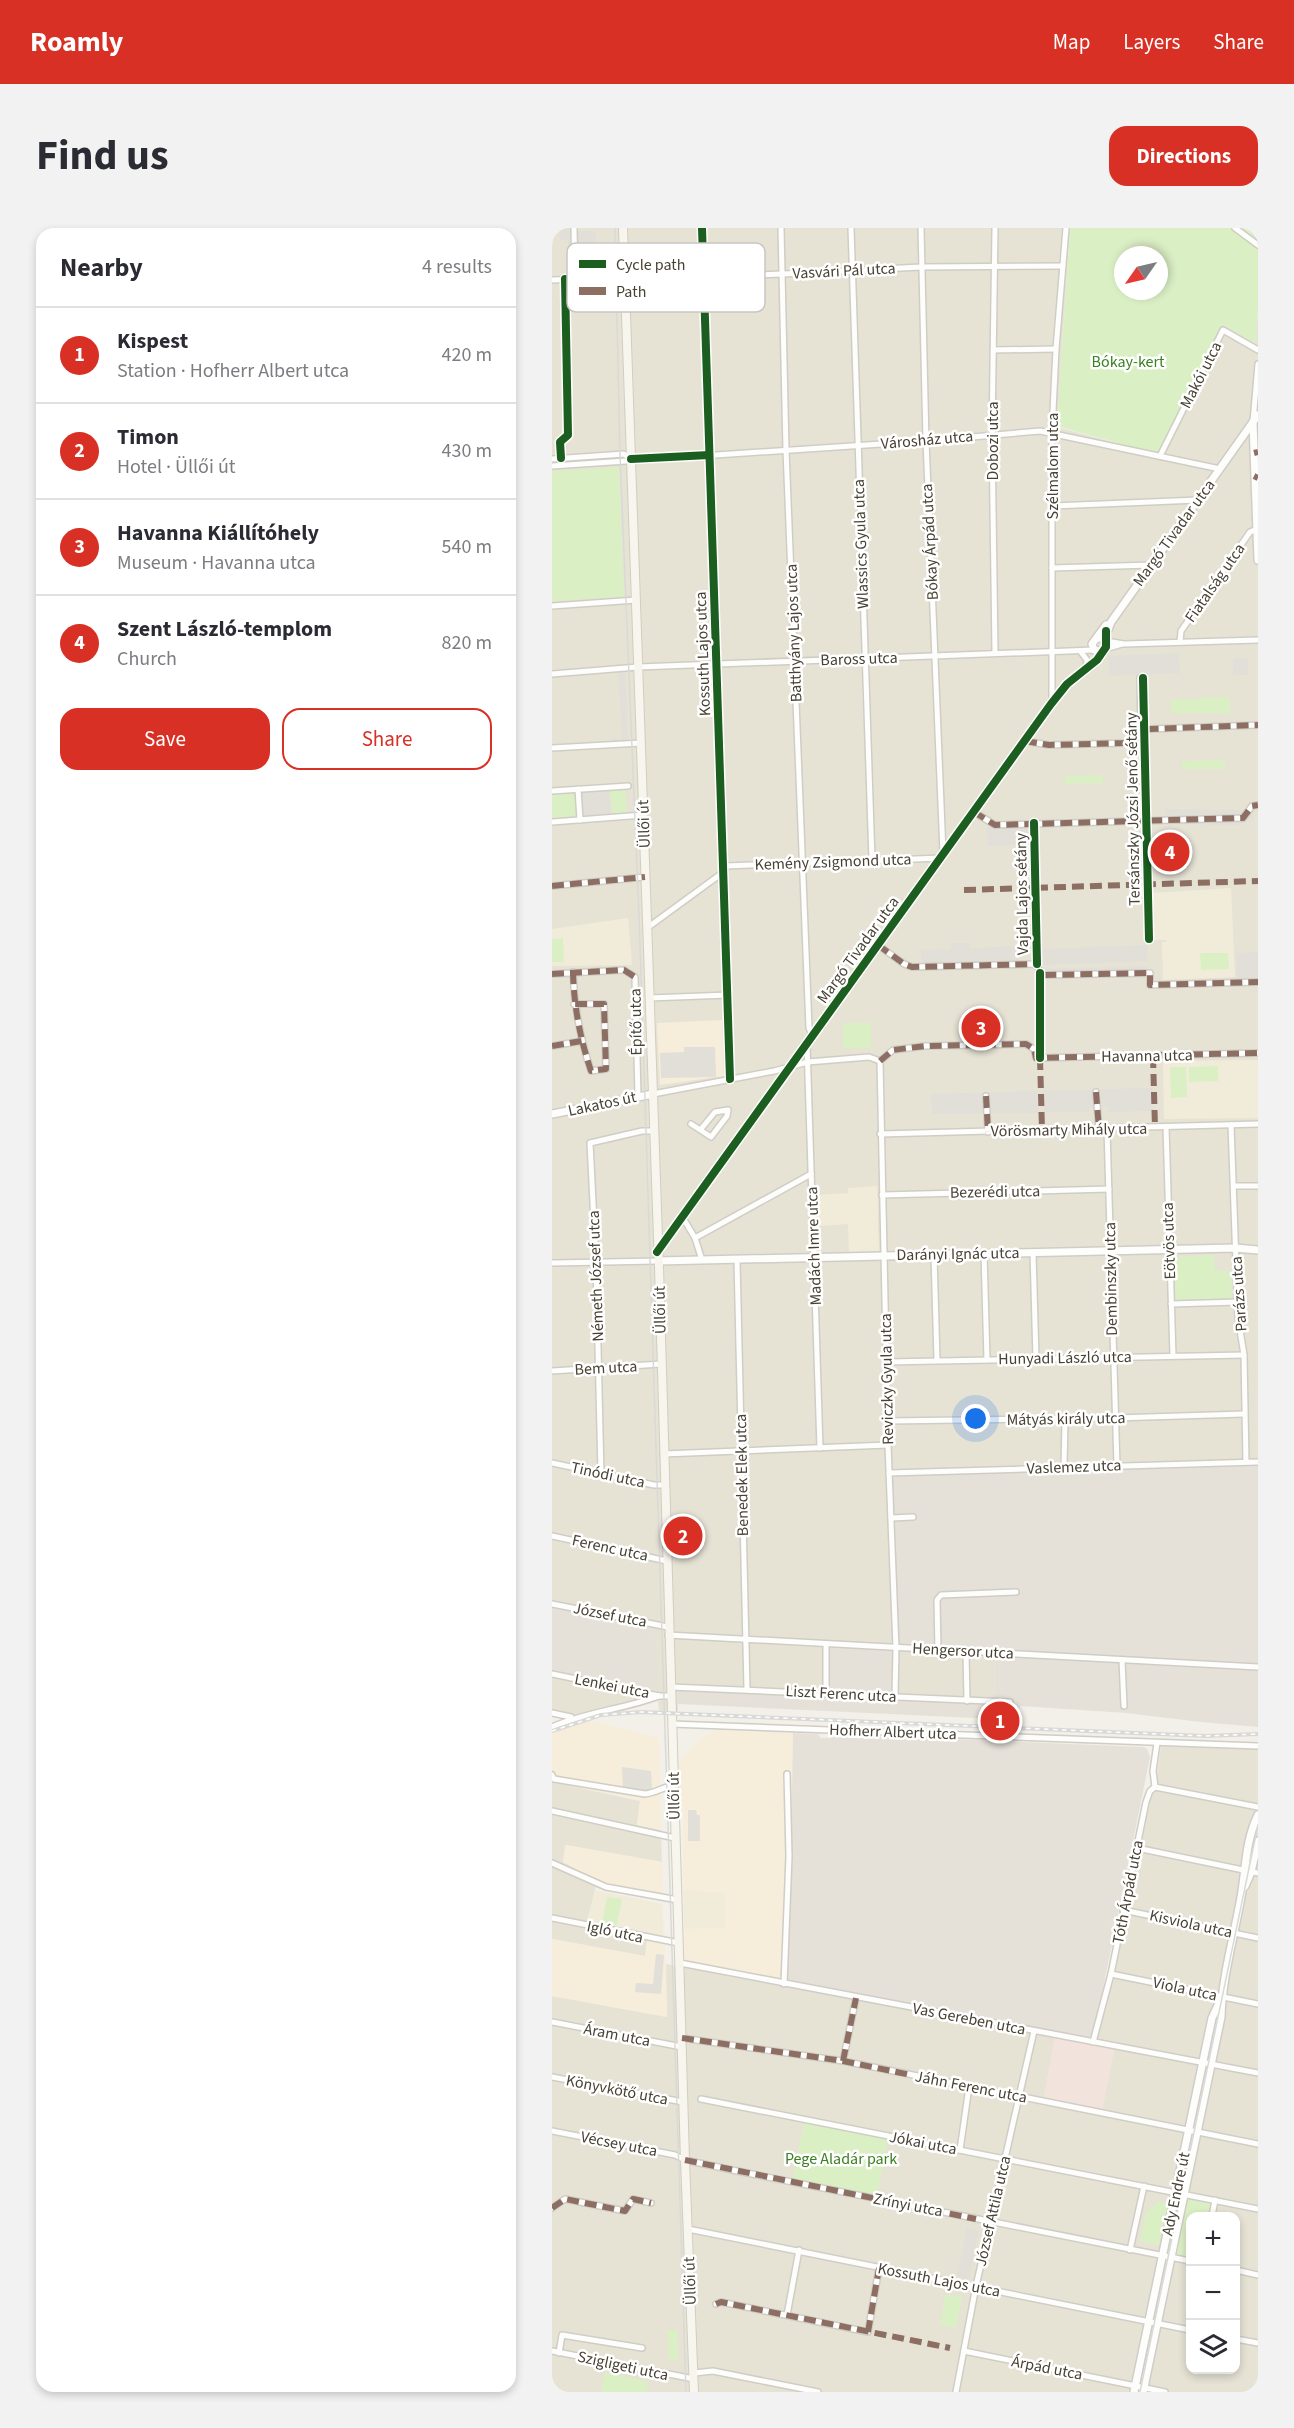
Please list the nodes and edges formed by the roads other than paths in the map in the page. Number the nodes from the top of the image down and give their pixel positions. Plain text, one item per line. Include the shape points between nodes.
1 (574, 228) edge
2 (623, 228) edge
3 (702, 228) edge
4 (781, 228) edge
5 (851, 228) edge
6 (921, 228) edge
7 (994, 228) edge
8 (1066, 228) edge
9 (1235, 228) edge
10 (575, 243) edge
11 (624, 243) edge
12 (703, 243) edge
13 (1258, 245) edge
14 (1063, 266) junction
15 (921, 267) junction
16 (994, 268) junction
17 (853, 272) junction
18 (765, 274) edge
19 (783, 274) junction
20 (567, 279) edge
21 (552, 280) edge
22 (626, 312) edge
23 (705, 312) edge
24 (993, 350) junction
25 (1056, 350) junction
26 (1258, 350) edge
27 (1258, 364) edge
28 (1258, 415) edge
29 (1253, 422) junction
30 (1052, 432) junction
31 (992, 434) junction
32 (926, 441) junction
33 (1238, 444) junction
34 (857, 446) junction
35 (786, 450) junction
36 (1255, 451) edge
37 (709, 455) junction
38 (1160, 456) junction
39 (552, 459) edge
40 (592, 459) junction
41 (631, 459) junction
42 (552, 466) edge
43 (1220, 469) junction
44 (1256, 477) edge
45 (1198, 500) junction
46 (1053, 506) junction
47 (1257, 529) edge
48 (1258, 559) edge
49 (1151, 565) junction
50 (1052, 568) junction
51 (636, 600) junction
52 (552, 606) edge
53 (1258, 640) edge
54 (1180, 642) junction
55 (1099, 646) junction
56 (1052, 651) junction
57 (1079, 651) junction
58 (995, 653) junction
59 (935, 656) junction
60 (865, 660) junction
61 (796, 661) junction
62 (716, 663) junction
63 (638, 667) junction
64 (1086, 669) junction
65 (552, 674) edge
66 (1140, 678) dead end
67 (1051, 704) junction
68 (1258, 725) edge
69 (1141, 734) junction
70 (1025, 741) junction
71 (641, 743) junction
72 (552, 748) edge
73 (628, 786) dead end
74 (578, 789) junction
75 (552, 791) edge
76 (1258, 805) edge
77 (975, 812) junction
78 (643, 815) junction
79 (580, 820) junction
80 (552, 822) edge
81 (943, 857) junction
82 (872, 860) junction
83 (803, 863) junction
84 (725, 869) junction
85 (645, 877) junction
86 (552, 886) edge
87 (648, 928) junction
88 (878, 945) junction
89 (573, 972) junction
90 (552, 974) edge
91 (1258, 982) edge
92 (729, 995) junction
93 (649, 998) junction
94 (574, 1004) junction
95 (813, 1036) junction
96 (582, 1041) junction
97 (807, 1045) junction
98 (552, 1046) edge
99 (1258, 1053) edge
100 (880, 1061) junction
101 (808, 1062) junction
102 (791, 1066) junction
103 (730, 1079) junction
104 (1096, 1092) dead end
105 (652, 1094) junction
106 (638, 1096) junction
107 (986, 1096) dead end
108 (552, 1114) edge
109 (692, 1124) dead end
110 (1258, 1124) edge
111 (1231, 1125) junction
112 (1166, 1127) junction
113 (701, 1129) junction
114 (1099, 1129) junction
115 (1107, 1129) junction
116 (653, 1131) junction
117 (988, 1132) junction
118 (880, 1134) junction
119 (811, 1174) junction
120 (1234, 1186) junction
121 (1258, 1186) edge
122 (1108, 1189) junction
123 (882, 1195) junction
124 (684, 1218) junction
125 (657, 1238) junction
126 (695, 1238) junction
127 (667, 1240) junction
128 (1235, 1248) junction
129 (1169, 1249) junction
130 (1258, 1250) edge
131 (1110, 1251) junction
132 (657, 1252) junction
133 (1033, 1252) junction
134 (984, 1253) junction
135 (934, 1255) junction
136 (884, 1256) junction
137 (814, 1258) junction
138 (702, 1260) junction
139 (736, 1260) junction
140 (658, 1261) junction
141 (596, 1262) junction
142 (552, 1263) edge
143 (1238, 1302) junction
144 (1171, 1304) junction
145 (1244, 1355) junction
146 (1173, 1356) junction
147 (1113, 1358) junction
148 (1036, 1359) junction
149 (937, 1360) junction
150 (987, 1360) junction
151 (886, 1362) junction
152 (661, 1364) junction
153 (599, 1368) junction
154 (552, 1371) edge
155 (1244, 1414) junction
156 (1115, 1418) junction
157 (1065, 1419) junction
158 (888, 1421) junction
159 (888, 1445) junction
160 (820, 1448) junction
161 (741, 1451) junction
162 (663, 1454) junction
163 (552, 1462) edge
164 (1246, 1462) junction
165 (1258, 1462) edge
166 (1117, 1466) junction
167 (1064, 1468) junction
168 (889, 1473) junction
169 (601, 1474) junction
170 (664, 1485) junction
171 (913, 1517) dead end
172 (891, 1518) junction
173 (552, 1536) edge
174 (667, 1561) junction
175 (1016, 1592) dead end
176 (552, 1604) edge
177 (668, 1631) junction
178 (747, 1639) junction
179 (826, 1646) junction
180 (896, 1648) junction
181 (938, 1650) junction
182 (966, 1651) junction
183 (1122, 1660) junction
184 (1258, 1667) edge
185 (552, 1674) edge
186 (671, 1687) junction
187 (747, 1689) junction
188 (826, 1693) junction
189 (659, 1696) junction
190 (672, 1696) junction
191 (895, 1697) junction
192 (967, 1701) junction
193 (1010, 1702) dead end
194 (1124, 1707) dead end
195 (552, 1713) edge
196 (572, 1718) junction
197 (672, 1724) junction
198 (552, 1727) edge
199 (1157, 1743) junction
200 (1258, 1746) edge
201 (787, 1774) dead end
202 (552, 1775) edge
203 (675, 1785) junction
204 (1155, 1787) junction
205 (1258, 1807) edge
206 (552, 1811) edge
207 (1258, 1815) edge
208 (675, 1838) junction
209 (1258, 1841) edge
210 (1137, 1848) junction
211 (552, 1863) edge
212 (1251, 1871) edge
213 (678, 1900) junction
214 (1123, 1910) junction
215 (552, 1918) edge
216 (1235, 1933) junction
217 (1258, 1938) edge
218 (679, 1943) junction
219 (680, 1963) junction
220 (1111, 1974) junction
221 (783, 1984) junction
222 (1222, 1997) junction
223 (856, 1998) junction
224 (1258, 2004) edge
225 (552, 2022) edge
226 (1034, 2031) junction
227 (682, 2038) junction
228 (1093, 2042) junction
229 (682, 2047) junction
230 (843, 2061) junction
231 (1203, 2063) junction
232 (1212, 2064) junction
233 (1258, 2073) edge
234 (552, 2077) edge
235 (969, 2087) junction
236 (1019, 2096) junction
237 (701, 2099) dead end
238 (683, 2102) junction
239 (552, 2131) edge
240 (1189, 2131) junction
241 (1198, 2132) junction
242 (1258, 2144) edge
243 (960, 2150) junction
244 (1005, 2159) junction
245 (685, 2160) junction
246 (1144, 2186) junction
247 (1180, 2193) junction
248 (1215, 2200) junction
249 (651, 2203) dead end
250 (552, 2208) edge
251 (1258, 2209) edge
252 (1213, 2212) edge
253 (991, 2222) junction
254 (688, 2229) junction
255 (799, 2250) junction
256 (1130, 2250) junction
257 (1163, 2257) junction
258 (1172, 2257) junction
259 (1186, 2260) edge
260 (879, 2268) junction
261 (1240, 2271) edge
262 (1258, 2275) edge
263 (976, 2286) junction
264 (716, 2304) dead end
265 (787, 2315) junction
266 (1148, 2322) junction
267 (1157, 2324) junction
268 (1186, 2329) edge
269 (1240, 2340) edge
270 (1258, 2343) edge
271 (642, 2348) dead end
272 (552, 2351) edge
273 (964, 2351) junction
274 (559, 2353) junction
275 (694, 2376) junction
276 (1139, 2390) edge
277 (694, 2392) edge
278 (818, 2392) edge
279 (956, 2392) edge
280 (1165, 2392) edge

1 - 10 street
2 - 11 main road, Üllői út
3 - 12 street, Kossuth Lajos utca
4 - 19 street, Batthyány Lajos utca
5 - 17 street, Wlassics Gyula utca
6 - 15 street, Bókay Árpád utca
7 - 16 street, Dobozi utca
8 - 14 street, Szélmalom utca
9 - 13 street
14 - 16 street, Vasvári Pál utca
14 - 25 street, Szélmalom utca
15 - 16 street, Vasvári Pál utca
15 - 17 street, Vasvári Pál utca
15 - 32 street, Bókay Árpád utca
16 - 24 street, Dobozi utca
17 - 19 street, Vasvári Pál utca
17 - 34 street, Wlassics Gyula utca
18 - 19 street, Vasvári Pál utca
19 - 35 street, Batthyány Lajos utca
20 - 21 street
22 - 41 main road, Üllői út
23 - 37 street, Kossuth Lajos utca
24 - 25 street
24 - 31 street, Dobozi utca
25 - 30 street, Szélmalom utca
26 - 38 street, Makói utca via 1223,330
27 - 29 street, Margó Tivadar utca
28 - 29 street
29 - 33 street, Margó Tivadar utca
29 - 36 street
30 - 31 street, Városház utca
30 - 38 street, Városház utca
30 - 46 street, Szélmalom utca
31 - 32 street, Városház utca
31 - 58 street, Dobozi utca
32 - 34 street, Városház utca
32 - 59 street, Bókay Árpád utca
33 - 36 street via 1246,440
33 - 43 street, Margó Tivadar utca
34 - 35 street, Városház utca
34 - 60 street, Wlassics Gyula utca
35 - 37 street, Városház utca
35 - 61 street, Batthyány Lajos utca
36 - 44 street
37 - 41 street, Városház utca
37 - 62 street, Kossuth Lajos utca
38 - 43 street, Városház utca
39 - 40 street
40 - 41 street, Városház utca via 624,454
40 - 42 street
41 - 51 main road, Üllői út
43 - 45 street, Margó Tivadar utca
44 - 47 street
45 - 46 street
45 - 49 street, Margó Tivadar utca
46 - 50 street, Szélmalom utca
47 - 48 street
47 - 54 street, Fiatalság utca via 1250,532 1182,631
49 - 50 street
49 - 55 street, Margó Tivadar utca via 1102,629
50 - 56 street, Szélmalom utca
51 - 52 street
51 - 63 main road, Üllői út
53 - 54 street, Baross utca
54 - 55 street, Baross utca
55 - 57 street, Baross utca
55 - 64 street, Margó Tivadar utca
56 - 57 street, Baross utca
56 - 58 street, Baross utca
56 - 67 street, Szélmalom utca
57 - 64 street via 1086,660
58 - 59 street, Baross utca
59 - 60 street, Baross utca
59 - 81 street, Bókay Árpád utca
60 - 61 street, Baross utca
60 - 82 street, Wlassics Gyula utca
61 - 62 street, Baross utca
61 - 83 street, Batthyány Lajos utca
62 - 63 street, Baross utca
62 - 84 street, Kossuth Lajos utca
63 - 65 street, Baross utca
63 - 71 main road, Üllői út
64 - 67 street, Margó Tivadar utca
66 - 69 street
67 - 70 street, Margó Tivadar utca
68 - 69 street via 1150,729
69 - 70 street via 1126,743 1049,745
70 - 77 street, Margó Tivadar utca
71 - 72 street
71 - 78 main road, Üllői út
73 - 74 street
74 - 75 street
74 - 79 street
76 - 77 street via 1252,806 1243,818 995,825
77 - 81 street, Margó Tivadar utca
78 - 79 street
78 - 85 main road, Üllői út
79 - 80 street
81 - 82 street, Kemény Zsigmond utca
81 - 88 street, Margó Tivadar utca
82 - 83 street, Kemény Zsigmond utca
83 - 84 street, Kemény Zsigmond utca
83 - 95 street, Batthyány Lajos utca via 809,1028
84 - 87 street
84 - 92 street, Kossuth Lajos utca
85 - 86 street
85 - 87 main road, Üllői út
87 - 93 main road, Üllői út
88 - 91 street via 912,967 1037,964 1045,975 1150,973 1150,985
88 - 95 street, Margó Tivadar utca
89 - 90 street, Építő utca
89 - 94 street, Építő utca
89 - 106 street, Építő utca via 624,970 634,977
92 - 93 street
92 - 103 street, Kossuth Lajos utca
93 - 105 main road, Üllői út
94 - 96 street, Építő utca
94 - 96 street, Építő utca via 604,1004 606,1069 591,1071
95 - 97 street, Margó Tivadar utca
96 - 98 street
97 - 101 street, Madách Imre utca
97 - 102 street, Margó Tivadar utca
99 - 100 street, Havanna utca via 1036,1058 1034,1049 1026,1044 925,1046 893,1050
100 - 101 street via 869,1057
100 - 118 street, Reviczky Gyula utca
101 - 102 street
101 - 119 street, Madách Imre utca
102 - 103 street
102 - 124 street, Margó Tivadar utca
103 - 105 street
104 - 114 street
105 - 106 street, Lakatos út
105 - 116 main road, Üllői út
106 - 108 street, Lakatos út
107 - 117 street
109 - 113 street
110 - 111 street, Vörösmarty Mihály utca
111 - 112 street, Vörösmarty Mihály utca
111 - 120 street, Parázs utca
112 - 115 street, Vörösmarty Mihály utca
112 - 129 street, Eötvös utca
113 - 113 street via 715,1113 729,1110 711,1137
114 - 115 street, Vörösmarty Mihály utca
114 - 117 street, Vörösmarty Mihály utca
115 - 122 street, Dembinszky utca
116 - 125 main road, Üllői út
116 - 141 street, Németh József utca via 590,1143
117 - 118 street, Vörösmarty Mihály utca
118 - 123 street, Reviczky Gyula utca
119 - 126 street
119 - 137 street, Madách Imre utca
120 - 121 street
120 - 128 street, Parázs utca
122 - 123 street, Bezerédi utca
122 - 131 street, Dembinszky utca
123 - 136 street, Reviczky Gyula utca
124 - 126 street
124 - 127 street, Margó Tivadar utca
125 - 127 street
125 - 132 main road, Üllői út
126 - 138 street
127 - 132 street, Margó Tivadar utca
128 - 129 street, Darányi Ignác utca
128 - 130 street, Darányi Ignác utca
128 - 143 street, Parázs utca
129 - 131 street, Darányi Ignác utca
129 - 144 street, Eötvös utca
131 - 133 street, Darányi Ignác utca
131 - 147 street, Dembinszky utca
132 - 140 main road, Üllői út
133 - 134 street, Darányi Ignác utca
133 - 148 street
134 - 135 street, Darányi Ignác utca
134 - 150 street
135 - 136 street, Darányi Ignác utca
135 - 149 street
136 - 137 street, Darányi Ignác utca
136 - 151 street, Reviczky Gyula utca
137 - 139 street, Darányi Ignác utca
137 - 160 street, Madách Imre utca
138 - 139 street, Darányi Ignác utca
138 - 140 street, Darányi Ignác utca
139 - 161 street, Benedek Elek utca
140 - 141 street
140 - 152 main road, Üllői út
141 - 142 street
141 - 153 street, Németh József utca
143 - 144 street
143 - 145 street, Parázs utca
144 - 146 street, Eötvös utca
145 - 146 street, Hunyadi László utca
145 - 155 street, Parázs utca
146 - 147 street, Hunyadi László utca
147 - 148 street, Hunyadi László utca
147 - 156 street, Dembinszky utca
148 - 150 street, Hunyadi László utca
149 - 150 street, Hunyadi László utca
149 - 151 street, Hunyadi László utca
151 - 158 street, Reviczky Gyula utca
152 - 153 street, Bem utca
152 - 162 main road, Üllői út
153 - 154 street, Bem utca
153 - 169 street, Németh József utca
155 - 156 street, Mátyás király utca
155 - 164 street, Parázs utca
156 - 157 street, Mátyás király utca
156 - 166 street, Dembinszky utca
157 - 158 street, Mátyás király utca
157 - 167 street
158 - 159 street, Reviczky Gyula utca
159 - 160 street
159 - 168 street, Reviczky Gyula utca
160 - 161 street
161 - 162 street
161 - 178 street, Benedek Elek utca
162 - 170 main road, Üllői út
163 - 169 street, Tinódi utca
164 - 165 street, Vaslemez utca
164 - 166 street, Vaslemez utca
166 - 167 street, Vaslemez utca
167 - 168 street, Vaslemez utca
168 - 172 street, Reviczky Gyula utca
169 - 170 street, Tinódi utca
170 - 174 main road, Üllői út
171 - 172 street
172 - 180 street, Reviczky Gyula utca
173 - 174 street, Ferenc utca
174 - 177 main road, Üllői út
175 - 181 street via 941,1594
176 - 177 street, József utca
177 - 178 street, Hengersor utca
177 - 186 main road, Üllői út
178 - 179 street, Hengersor utca
178 - 187 street, Benedek Elek utca
179 - 180 street, Hengersor utca
179 - 188 street
180 - 181 street, Hengersor utca
180 - 191 street, Reviczky Gyula utca
181 - 182 street, Hengersor utca
182 - 183 street, Hengersor utca
182 - 192 street
183 - 184 street, Hengersor utca
183 - 194 street
185 - 189 street, Lenkei utca
186 - 187 street, Liszt Ferenc utca
186 - 190 main road, Üllői út
187 - 188 street, Liszt Ferenc utca
188 - 191 street, Liszt Ferenc utca
189 - 190 street, Lenkei utca
189 - 196 street
190 - 197 main road, Üllői út
191 - 192 street, Liszt Ferenc utca
192 - 193 street, Liszt Ferenc utca
195 - 196 street
196 - 198 street
197 - 199 street, Hofherr Albert utca
197 - 203 main road, Üllői út
199 - 200 street, Hofherr Albert utca
199 - 204 street, Tóth Árpád utca
201 - 221 street via 789,1856
202 - 203 street via 554,1779 645,1794
203 - 208 main road, Üllői út
204 - 205 street
204 - 210 street, Tóth Árpád utca via 1146,1802
206 - 208 street
207 - 212 street, Ady Endre út via 1253,1823
208 - 213 main road, Üllői út
209 - 212 street, Ady Endre út
210 - 212 street
210 - 214 street, Tóth Árpád utca
211 - 213 street via 606,1887
212 - 216 street, Ady Endre út via 1242,1893
213 - 218 main road, Üllői út
214 - 216 street, Kisviola utca
214 - 220 street, Tóth Árpád utca
215 - 218 street, Igló utca
216 - 217 street, Kisviola utca
216 - 222 street, Ady Endre út
218 - 219 main road, Üllői út
219 - 221 street, Vas Gereben utca
219 - 227 main road, Üllői út
220 - 222 street, Viola utca
220 - 228 street, Tóth Árpád utca
221 - 223 street, Vas Gereben utca
222 - 224 street, Viola utca
222 - 231 street, Ady Endre út via 1212,2018
222 - 232 street, Ady Endre út
223 - 226 street, Vas Gereben utca
223 - 230 street
225 - 229 street, Áram utca
226 - 228 street, Vas Gereben utca
226 - 236 street, József Attila utca
227 - 229 main road, Üllői út
227 - 230 street, Jáhn Ferenc utca
228 - 231 street, Vas Gereben utca
229 - 238 main road, Üllői út
230 - 235 street, Jáhn Ferenc utca
231 - 232 street, Vas Gereben utca
231 - 240 street, Ady Endre út
232 - 233 street, Vas Gereben utca
232 - 241 street, Ady Endre út
234 - 238 street, Könyvkötő utca
235 - 236 street, Jáhn Ferenc utca
235 - 243 street
236 - 240 street, Jáhn Ferenc utca
236 - 244 street, József Attila utca
237 - 243 street, Jókai utca
238 - 245 main road, Üllői út
239 - 245 street, Vécsey utca
240 - 241 street, Jáhn Ferenc utca
240 - 247 street, Ady Endre út
241 - 242 street, Jáhn Ferenc utca
241 - 247 street, Ady Endre út
243 - 244 street, Jókai utca
244 - 246 street, Jókai utca
244 - 253 street, József Attila utca
245 - 253 street, Zrínyi utca
245 - 254 main road, Üllői út
246 - 247 street, Jókai utca
246 - 256 street
247 - 248 street, Jókai utca
247 - 257 street, Ady Endre út
247 - 258 street, Ady Endre út
248 - 251 street
248 - 252 street
249 - 250 street via 633,2199 625,2211 565,2199
253 - 256 street, Zrínyi utca
253 - 263 street, József Attila utca
254 - 255 street, Kossuth Lajos utca
254 - 275 main road, Üllői út
255 - 260 street, Kossuth Lajos utca
255 - 265 street
256 - 257 street, Zrínyi utca
257 - 258 street, Zrínyi utca
257 - 266 street, Ady Endre út
258 - 259 street, Zrínyi utca
258 - 267 street, Ady Endre út
260 - 263 street, Kossuth Lajos utca
260 - 265 street via 868,2332
261 - 262 street
263 - 266 street, Kossuth Lajos utca
263 - 273 street, József Attila utca
264 - 265 street
266 - 267 street, Kossuth Lajos utca
266 - 276 street, Ady Endre út
267 - 268 street, Kossuth Lajos utca
267 - 276 street, Ady Endre út
269 - 270 street
271 - 274 street via 562,2335
272 - 274 street, Szigligeti utca
273 - 276 street, Árpád utca
273 - 279 street, József Attila utca
274 - 275 street, Szigligeti utca
275 - 277 main road, Üllői út
275 - 278 street, Szigligeti utca via 713,2371
276 - 280 street, Árpád utca

